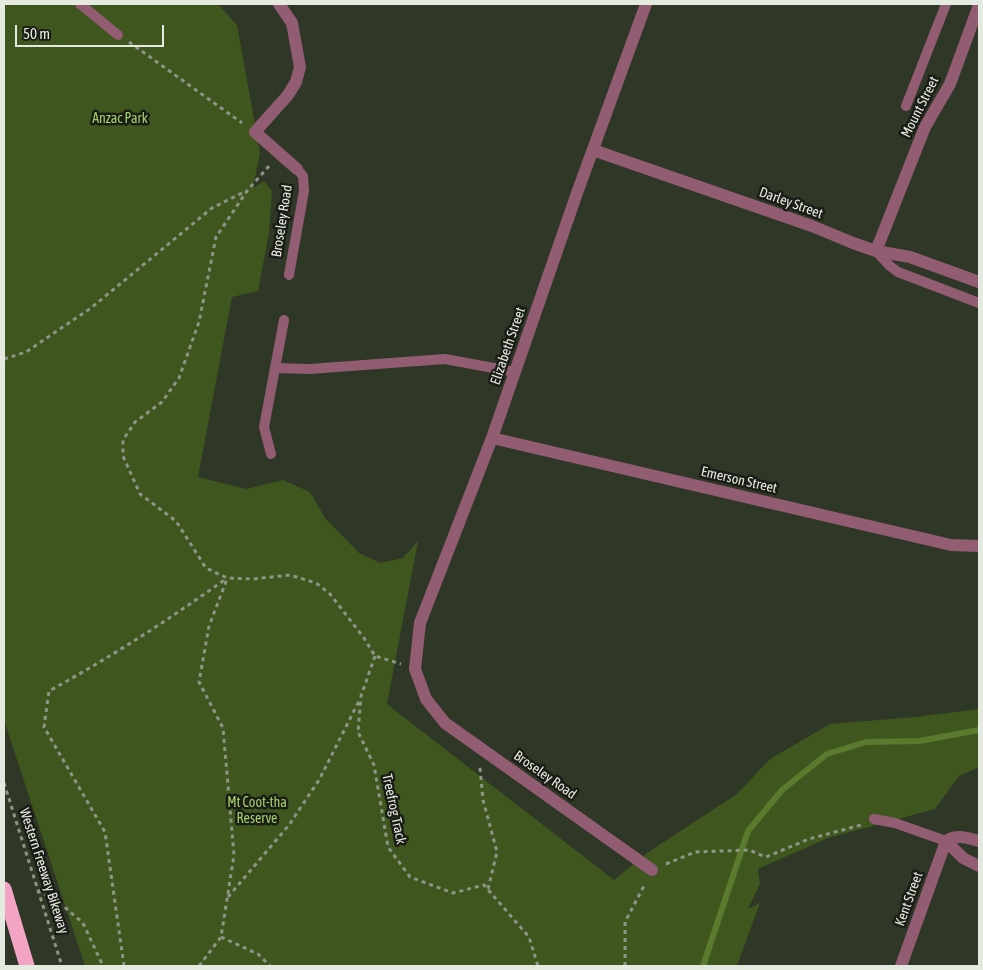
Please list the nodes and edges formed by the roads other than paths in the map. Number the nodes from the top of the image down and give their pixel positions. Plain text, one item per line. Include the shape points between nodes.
1 (80, 4) edge
2 (279, 4) edge
3 (646, 4) edge
4 (946, 4) edge
5 (979, 5) edge
6 (118, 35) road end
7 (909, 103) dead end
8 (593, 150) junction
9 (297, 169) joint
10 (876, 251) junction
11 (289, 275) dead end
12 (979, 282) edge
13 (979, 303) edge
14 (284, 320) dead end
15 (275, 368) junction
16 (515, 372) junction
17 (492, 438) junction
18 (271, 454) dead end
19 (979, 546) edge
20 (426, 699) joint
21 (877, 820) road end
22 (946, 841) junction
23 (979, 841) edge
24 (979, 866) edge
25 (652, 870) road end
26 (4, 890) edge
27 (27, 966) edge
28 (901, 966) edge

1 - 6 lane
2 - 9 street, Broseley Road via 292,23 300,67 288,95 255,132
3 - 8 street, Elizabeth Street
4 - 7 lane
5 - 10 street, Mount Street via 950,84 923,131
8 - 10 street, Darley Street
8 - 16 street, Elizabeth Street
9 - 11 lane, Broseley Road via 303,176 304,191
10 - 12 street, Darley Street via 910,257
10 - 13 lane via 898,272
14 - 15 lane
15 - 16 lane via 328,368 445,359
15 - 18 lane via 264,427
16 - 17 street, Elizabeth Street
17 - 19 street, Emerson Street via 951,545
17 - 20 street, Elizabeth Street via 420,623 414,669
20 - 25 street, Broseley Road via 446,723
21 - 22 lane
22 - 23 street via 957,837
22 - 24 street via 963,858
22 - 28 street, Kent Street
26 - 27 highway

